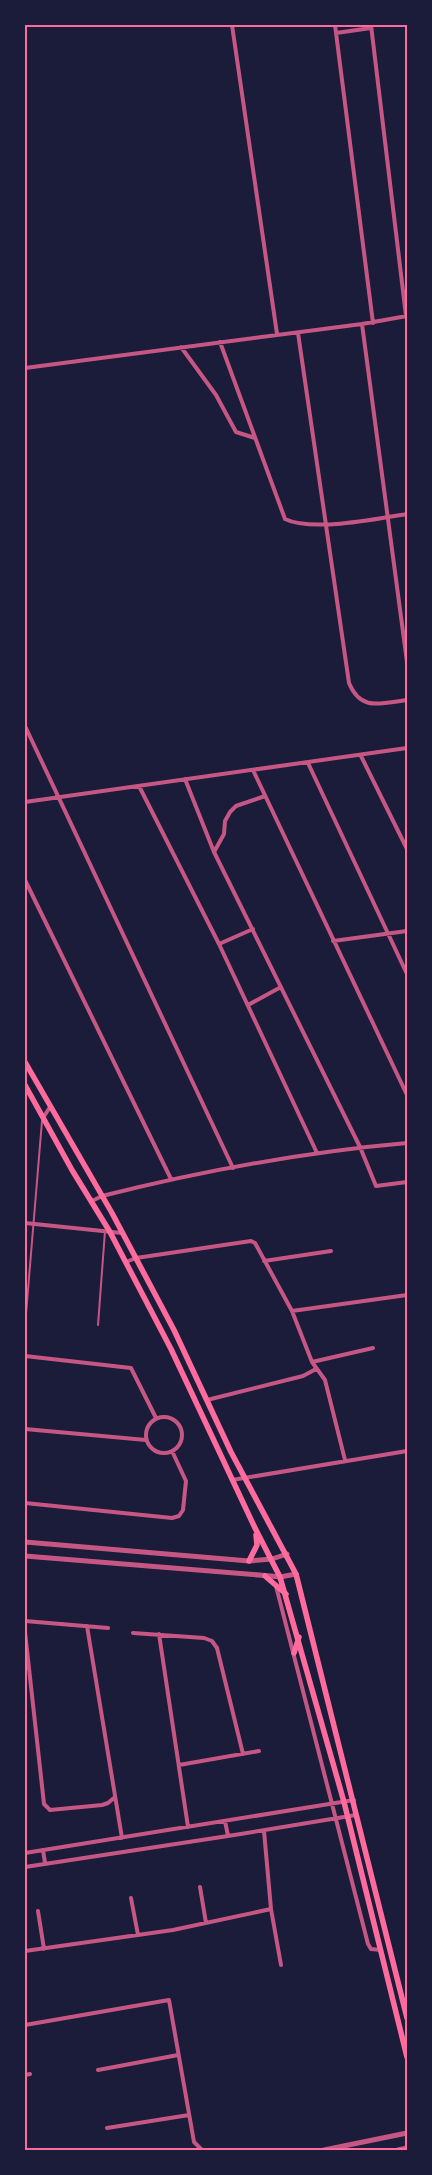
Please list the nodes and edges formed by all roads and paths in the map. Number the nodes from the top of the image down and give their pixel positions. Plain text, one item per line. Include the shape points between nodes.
1 (232, 25) edge
2 (335, 25) edge
3 (371, 26) edge
4 (336, 33) junction
5 (407, 316) edge
6 (373, 323) junction
7 (362, 324) junction
8 (298, 333) junction
9 (277, 334) junction
10 (220, 342) junction
11 (181, 347) junction
12 (25, 368) edge
13 (255, 438) junction
14 (407, 514) edge
15 (386, 517) junction
16 (325, 525) junction
17 (407, 662) edge
18 (407, 700) edge
19 (25, 726) edge
20 (407, 748) edge
21 (361, 756) junction
22 (308, 763) junction
23 (254, 770) junction
24 (185, 780) junction
25 (139, 786) junction
26 (266, 796) junction
27 (60, 797) junction
28 (25, 802) edge
29 (407, 849) edge
30 (214, 852) junction
31 (25, 880) edge
32 (253, 929) junction
33 (407, 931) edge
34 (387, 934) junction
35 (333, 941) junction
36 (219, 944) junction
37 (407, 974) edge
38 (281, 987) junction
39 (248, 1005) junction
40 (25, 1062) edge
41 (25, 1084) edge
42 (407, 1095) edge
43 (50, 1107) junction
44 (43, 1118) junction
45 (407, 1143) edge
46 (360, 1147) junction
47 (317, 1154) junction
48 (233, 1168) junction
49 (171, 1179) junction
50 (407, 1182) edge
51 (102, 1196) junction
52 (92, 1201) junction
53 (25, 1223) edge
54 (34, 1224) junction
55 (107, 1231) junction
56 (122, 1233) junction
57 (331, 1250) dead end
58 (136, 1258) junction
59 (264, 1261) junction
60 (126, 1262) junction
61 (407, 1295) edge
62 (292, 1311) junction
63 (26, 1314) edge
64 (98, 1325) dead end
65 (373, 1348) dead end
66 (25, 1356) edge
67 (312, 1362) junction
68 (316, 1369) junction
69 (207, 1400) junction
70 (156, 1418) junction
71 (25, 1429) edge
72 (146, 1440) junction
73 (172, 1451) junction
74 (407, 1451) edge
75 (345, 1460) junction
76 (245, 1477) junction
77 (232, 1480) junction
78 (25, 1503) edge
79 (254, 1528) junction
80 (25, 1542) edge
81 (287, 1554) junction
82 (25, 1556) edge
83 (272, 1560) junction
84 (249, 1561) junction
85 (296, 1574) junction
86 (265, 1576) junction
87 (280, 1577) junction
88 (276, 1586) junction
89 (286, 1594) junction
90 (25, 1621) edge
91 (87, 1626) junction
92 (108, 1628) dead end
93 (25, 1632) edge
94 (133, 1633) dead end
95 (159, 1634) junction
96 (299, 1637) junction
97 (294, 1653) junction
98 (259, 1751) dead end
99 (243, 1754) junction
100 (179, 1765) junction
101 (115, 1797) junction
102 (354, 1800) junction
103 (344, 1802) junction
104 (333, 1804) junction
105 (358, 1815) junction
106 (348, 1816) junction
107 (336, 1818) junction
108 (225, 1821) junction
109 (188, 1827) junction
110 (264, 1831) junction
111 (228, 1836) junction
112 (122, 1838) junction
113 (44, 1850) junction
114 (25, 1853) edge
115 (46, 1863) junction
116 (25, 1866) edge
117 (200, 1887) dead end
118 (131, 1898) dead end
119 (271, 1909) junction
120 (38, 1911) dead end
121 (206, 1923) junction
122 (138, 1935) junction
123 (44, 1949) junction
124 (381, 1950) junction
125 (25, 1951) edge
126 (282, 1965) dead end
127 (407, 2018) edge
128 (25, 2025) edge
129 (178, 2055) junction
130 (407, 2057) edge
131 (98, 2070) dead end
132 (189, 2115) junction
133 (108, 2128) dead end
134 (407, 2133) edge
135 (407, 2148) edge
136 (202, 2150) edge
137 (324, 2150) edge
138 (398, 2150) edge

1 - 9 street
2 - 4 street
3 - 4 street
3 - 5 street
4 - 6 street
5 - 6 street
6 - 7 street
7 - 8 street
7 - 15 street
8 - 9 street
8 - 16 street
9 - 10 street
10 - 11 street
10 - 13 street
11 - 12 street
11 - 13 street via 216,395 236,432
13 - 16 street via 286,518 292,522
14 - 15 street
15 - 16 street
15 - 17 street
16 - 18 street via 349,683 354,694 370,704
19 - 27 street
20 - 21 street
21 - 22 street
21 - 29 street
22 - 23 street
22 - 34 street
23 - 24 street
23 - 26 street
24 - 25 street
24 - 30 street
25 - 27 street
25 - 36 street
26 - 30 street via 236,806 230,812 224,834
26 - 35 street
27 - 28 street
27 - 48 street
30 - 32 street
31 - 49 street
32 - 36 street
32 - 38 street
33 - 34 street
34 - 35 street
34 - 37 street
35 - 42 street
36 - 39 street
38 - 39 street
38 - 46 street
39 - 47 street
40 - 43 main road
41 - 44 main road
43 - 44 street
43 - 51 main road
44 - 52 main road
44 - 54 lane
45 - 46 street
46 - 47 street
46 - 50 street via 376,1186
47 - 48 street
48 - 49 street
49 - 51 street
51 - 52 street
51 - 56 main road
52 - 55 main road
53 - 54 street
54 - 55 street
54 - 63 lane
55 - 56 street
55 - 60 main road
55 - 64 lane
56 - 58 main road
57 - 59 street
58 - 59 street via 254,1242
58 - 60 street
58 - 69 main road
59 - 62 street
60 - 77 main road via 172,1349
61 - 62 street
62 - 67 street
65 - 67 street
66 - 70 street via 131,1368
67 - 68 street
68 - 69 street via 304,1376
68 - 75 street via 325,1380
69 - 76 main road
70 - 72 street via 148,1426
70 - 73 street via 170,1417 182,1430 180,1442
71 - 72 street
72 - 73 street via 156,1451
73 - 78 street via 186,1481 183,1510 179,1516 172,1518
74 - 75 street
75 - 76 street
76 - 77 street
76 - 81 main road
77 - 79 main road
79 - 83 main road
79 - 84 main road via 257,1545
80 - 84 street
81 - 83 street
81 - 85 main road
82 - 86 street
83 - 84 street
83 - 87 main road
85 - 87 street
85 - 102 main road
86 - 87 street
86 - 88 main road
87 - 89 main road
88 - 89 main road
88 - 97 street
89 - 96 main road
90 - 91 street
91 - 92 street
91 - 101 street
93 - 101 street via 46,1808 102,1805
94 - 95 street
95 - 99 street via 204,1638 217,1648
95 - 100 street
96 - 97 main road
96 - 103 main road
97 - 104 street
98 - 99 street
99 - 100 street
100 - 109 street
101 - 112 street
102 - 103 street
102 - 105 main road
103 - 104 street
103 - 106 main road
104 - 107 street
104 - 108 street
105 - 106 street
105 - 127 main road
106 - 107 street
106 - 124 main road
107 - 110 street
107 - 124 street via 369,1947
108 - 109 street
108 - 111 street
109 - 112 street
110 - 111 street
110 - 119 street
111 - 115 street
112 - 113 street
113 - 114 street
113 - 115 street
115 - 116 street
117 - 121 street
118 - 122 street
119 - 121 street
119 - 126 street
120 - 123 street
121 - 122 street
122 - 123 street
123 - 125 street
124 - 130 main road
128 - 129 street via 169,2000
129 - 131 street
129 - 132 street
132 - 133 street
132 - 136 street via 194,2142
134 - 137 street
135 - 138 street

